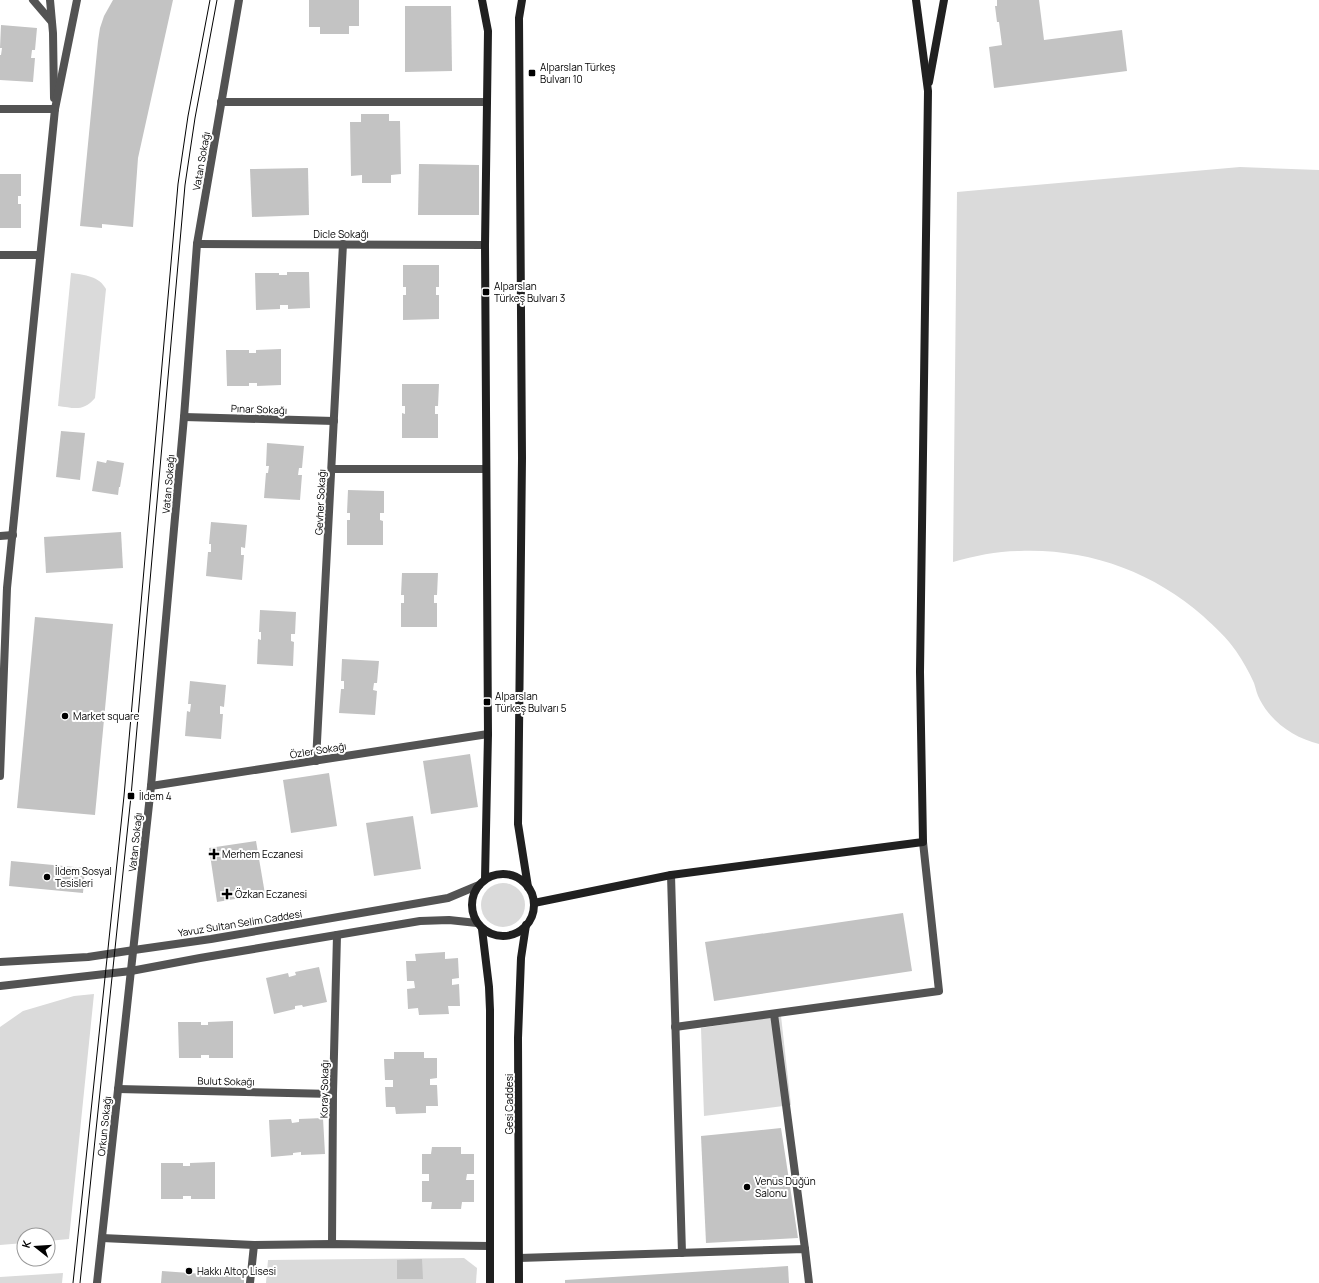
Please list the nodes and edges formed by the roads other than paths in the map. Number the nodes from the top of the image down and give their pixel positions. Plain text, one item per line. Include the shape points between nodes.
1 (33, 0) edge
2 (50, 0) edge
3 (77, 0) edge
4 (239, 0) edge
5 (482, 0) edge
6 (522, 0) edge
7 (916, 0) edge
8 (944, 0) edge
9 (52, 21) junction
10 (928, 91) junction
11 (221, 102) junction
12 (487, 102) junction
13 (0, 109) edge
14 (55, 109) junction
15 (197, 244) junction
16 (343, 244) junction
17 (486, 245) junction
18 (0, 255) edge
19 (40, 255) junction
20 (184, 417) junction
21 (334, 421) junction
22 (486, 468) junction
23 (332, 469) junction
24 (12, 535) junction
25 (0, 536) edge
26 (4, 588) edge
27 (488, 734) junction
28 (316, 761) junction
29 (0, 776) edge
30 (151, 786) junction
31 (922, 842) junction
32 (671, 875) junction
33 (482, 882) junction
34 (528, 887) junction
35 (534, 903) junction
36 (526, 925) junction
37 (480, 926) junction
38 (337, 935) junction
39 (134, 950) junction
40 (0, 962) edge
41 (131, 971) junction
42 (0, 986) edge
43 (774, 1014) junction
44 (675, 1027) junction
45 (118, 1089) junction
46 (333, 1094) junction
47 (102, 1238) junction
48 (332, 1244) junction
49 (254, 1245) junction
50 (490, 1246) junction
51 (805, 1249) junction
52 (682, 1253) junction
53 (519, 1258) junction
54 (97, 1283) edge
55 (250, 1283) edge
56 (490, 1283) edge
57 (519, 1283) edge
58 (809, 1283) edge

1 - 9 street
2 - 9 street
3 - 14 street
4 - 11 street, Vatan Sokağı
5 - 12 main road via 488,31
6 - 34 main road via 519,18 522,458 518,824
7 - 10 main road
8 - 10 main road
9 - 14 street
10 - 31 main road via 920,672
11 - 12 street
11 - 15 street, Vatan Sokağı
12 - 17 main road
13 - 14 street
14 - 19 street
15 - 16 street, Dicle Sokağı
15 - 20 street, Vatan Sokağı
16 - 17 street, Dicle Sokağı
16 - 21 street, Gevher Sokağı
17 - 22 main road
18 - 19 street
19 - 24 street
20 - 21 street, Pınar Sokağı
20 - 30 street, Vatan Sokağı
21 - 23 street, Gevher Sokağı
22 - 23 street
22 - 27 main road
23 - 28 street, Gevher Sokağı
24 - 25 street
24 - 26 street
26 - 29 street
27 - 28 street, Özler Sokağı
27 - 33 main road
28 - 30 street, Özler Sokağı
30 - 39 street, Vatan Sokağı
31 - 32 main road
31 - 43 street via 940,991
32 - 35 main road
32 - 44 street
33 - 34 main road via 492,875 508,874 523,881
33 - 37 main road via 472,899 473,915
33 - 39 street, Yavuz Sultan Selim Caddesi via 448,898
34 - 35 main road
35 - 36 main road via 532,915
36 - 37 main road via 520,931 505,936 489,933
36 - 53 main road, Gesi Caddesi via 521,958 518,1038
37 - 38 street via 449,920
37 - 50 main road, Gesi Caddesi via 490,1010
38 - 41 street
38 - 46 street, Koray Sokağı
39 - 40 street, Yavuz Sultan Selim Caddesi via 88,957
39 - 41 street, Vatan Sokağı
41 - 42 street
41 - 45 street, Orkun Sokağı
43 - 44 street
43 - 51 street
44 - 52 street
45 - 46 street, Bulut Sokağı
45 - 47 street, Orkun Sokağı
46 - 48 street, Koray Sokağı
47 - 49 street
47 - 54 street, Orkun Sokağı
48 - 49 street
48 - 50 street
49 - 55 street
50 - 56 main road, Gesi Caddesi
51 - 52 street
51 - 58 street
52 - 53 street
53 - 57 main road, Gesi Caddesi

